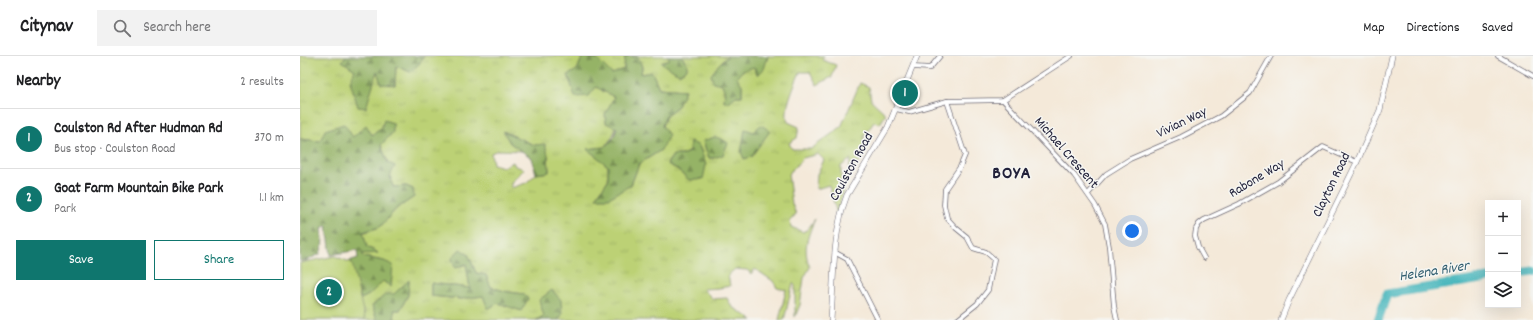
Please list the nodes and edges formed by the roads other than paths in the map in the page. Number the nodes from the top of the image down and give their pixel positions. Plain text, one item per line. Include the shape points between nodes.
1 (917, 56) edge
2 (940, 56) edge
3 (1071, 56) edge
4 (1271, 56) edge
5 (1392, 56) edge
6 (1498, 56) edge
7 (913, 67) junction
8 (1533, 76) edge
9 (1003, 100) junction
10 (947, 101) junction
11 (896, 109) junction
12 (1357, 162) junction
13 (1088, 194) junction
14 (836, 253) junction
15 (1204, 258) dead end
16 (831, 320) edge
17 (878, 320) edge
18 (957, 320) edge
19 (1117, 320) edge
20 (1281, 320) edge

1 - 7 street, Coulston Road
2 - 7 street via 930,68
3 - 9 street
4 - 13 street, Vivian Way via 1250,93 1221,116 1130,159 1106,174
5 - 12 street, Clayton Road via 1380,110
6 - 8 street
7 - 11 street, Coulston Road
9 - 10 street
9 - 13 street, Michael Crescent via 1074,175
10 - 11 street via 916,111 903,112
10 - 18 street via 965,155 945,189 944,205 947,218 967,237 973,248 986,252 994,259 988,290 977,304
11 - 14 street, Coulston Road via 881,140 847,195 840,218
12 - 15 street, Rabone Way via 1323,147 1278,182 1204,220 1196,229 1195,236
12 - 20 street, Clayton Road
13 - 19 street, Michael Crescent via 1105,224
14 - 16 street, Coulston Road
14 - 17 street via 848,259

